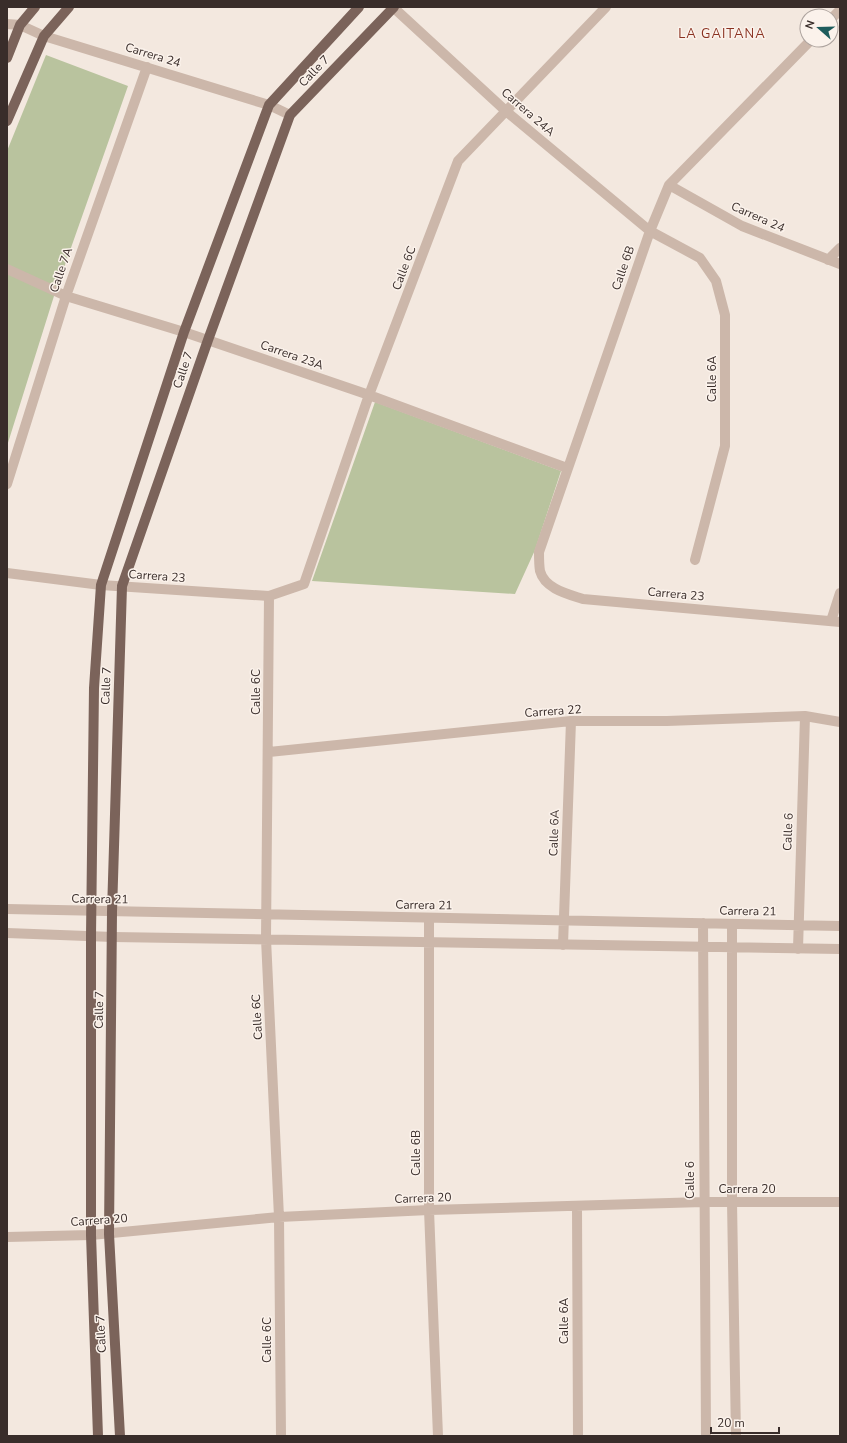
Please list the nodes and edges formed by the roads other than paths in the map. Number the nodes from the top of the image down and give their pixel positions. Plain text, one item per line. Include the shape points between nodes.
1 (36, 7) edge
2 (69, 7) edge
3 (359, 7) edge
4 (394, 7) edge
5 (606, 7) edge
6 (7, 24) edge
7 (20, 25) junction
8 (44, 36) junction
9 (803, 48) edge
10 (7, 58) edge
11 (147, 66) junction
12 (269, 105) junction
13 (507, 112) junction
14 (290, 114) junction
15 (7, 121) edge
16 (669, 186) junction
17 (650, 231) junction
18 (840, 248) edge
19 (828, 260) junction
20 (840, 264) edge
21 (7, 269) edge
22 (66, 296) junction
23 (184, 332) junction
24 (208, 340) junction
25 (370, 396) junction
26 (567, 468) junction
27 (7, 484) edge
28 (539, 552) joint
29 (695, 560) dead end
30 (7, 573) edge
31 (304, 584) joint
32 (101, 585) junction
33 (122, 586) junction
34 (840, 593) edge
35 (269, 596) junction
36 (835, 621) edge
37 (805, 716) junction
38 (571, 721) junction
39 (840, 722) edge
40 (269, 752) junction
41 (7, 909) edge
42 (92, 912) junction
43 (112, 912) junction
44 (267, 915) junction
45 (429, 918) junction
46 (564, 921) junction
47 (703, 923) junction
48 (732, 924) junction
49 (798, 925) junction
50 (840, 926) edge
51 (7, 933) edge
52 (91, 936) junction
53 (113, 937) junction
54 (266, 939) junction
55 (428, 942) junction
56 (563, 945) junction
57 (702, 947) junction
58 (732, 947) junction
59 (798, 948) junction
60 (840, 949) edge
61 (703, 1202) junction
62 (732, 1202) junction
63 (840, 1202) edge
64 (577, 1206) junction
65 (429, 1210) junction
66 (280, 1217) junction
67 (109, 1234) junction
68 (91, 1235) junction
69 (7, 1237) edge
70 (98, 1436) edge
71 (120, 1436) edge
72 (281, 1436) edge
73 (438, 1436) edge
74 (578, 1436) edge
75 (706, 1436) edge
76 (736, 1436) edge

1 - 7 main road
2 - 8 main road
3 - 12 main road, Calle 7
4 - 13 street, Carrera 24A
4 - 14 main road, Calle 7
5 - 13 street, Calle 6C
6 - 7 street, Carrera 24
7 - 8 street, Carrera 24
7 - 10 main road
8 - 11 street, Carrera 24
8 - 15 main road
9 - 16 street, Calle 6B
11 - 12 street, Carrera 24
11 - 22 street, Calle 7A
12 - 14 street, Carrera 24
12 - 23 main road, Calle 7
13 - 17 street, Carrera 24A
13 - 25 street, Calle 6C via 458,161
14 - 24 main road, Calle 7
16 - 17 street, Calle 6B
16 - 19 street, Carrera 24 via 742,226
17 - 26 street, Calle 6B
17 - 29 street, Calle 6A via 700,258 716,281 725,315 725,446
18 - 19 street
19 - 20 street, Carrera 24
21 - 22 street, Carrera 23A
22 - 23 street, Carrera 23A
22 - 27 street, Calle 7A
23 - 24 street, Carrera 23A
23 - 32 main road, Calle 7
24 - 25 street, Carrera 23A
24 - 33 main road, Calle 7
25 - 26 street, Carrera 23A
25 - 31 street, Calle 6C
26 - 28 street, Calle 6B
28 - 36 street, Carrera 23 via 540,572 546,581 558,591 583,599
30 - 32 street, Carrera 23
31 - 35 street, Carrera 23
32 - 33 street, Carrera 23
32 - 42 main road, Calle 7 via 94,688
33 - 35 street, Carrera 23
33 - 43 main road, Calle 7
34 - 36 street
35 - 40 street, Calle 6C
37 - 38 street, Carrera 22 via 667,721
37 - 39 street, Carrera 22
37 - 49 street, Calle 6
38 - 40 street, Carrera 22
38 - 46 street, Calle 6A
40 - 44 street, Calle 6C
41 - 42 street, Carrera 21
42 - 43 street, Carrera 21
42 - 52 main road, Calle 7
43 - 44 street, Carrera 21
43 - 53 main road, Calle 7
44 - 45 street, Carrera 21
44 - 54 street, Calle 6C
45 - 46 street, Carrera 21
45 - 55 street, Calle 6B
46 - 47 street, Carrera 21
46 - 56 street, Calle 6A
47 - 48 street, Carrera 21
47 - 57 street, Calle 6
48 - 49 street, Carrera 21
48 - 58 street
49 - 50 street, Carrera 21
49 - 59 street, Calle 6
51 - 52 street
52 - 53 street
52 - 68 main road, Calle 7
53 - 54 street
53 - 67 main road, Calle 7
54 - 55 street
54 - 66 street, Calle 6C
55 - 56 street
55 - 65 street, Calle 6B
56 - 57 street
57 - 58 street
57 - 61 street, Calle 6
58 - 59 street
58 - 62 street
59 - 60 street
61 - 62 street, Carrera 20
61 - 64 street, Carrera 20
61 - 75 street, Calle 6
62 - 63 street, Carrera 20
62 - 76 street
64 - 65 street, Carrera 20
64 - 74 street, Calle 6A
65 - 66 street, Carrera 20
65 - 73 street, Calle 6B
66 - 67 street, Carrera 20
66 - 72 street, Calle 6C
67 - 68 street, Carrera 20
67 - 71 main road, Calle 7
68 - 69 street, Carrera 20
68 - 70 main road, Calle 7

